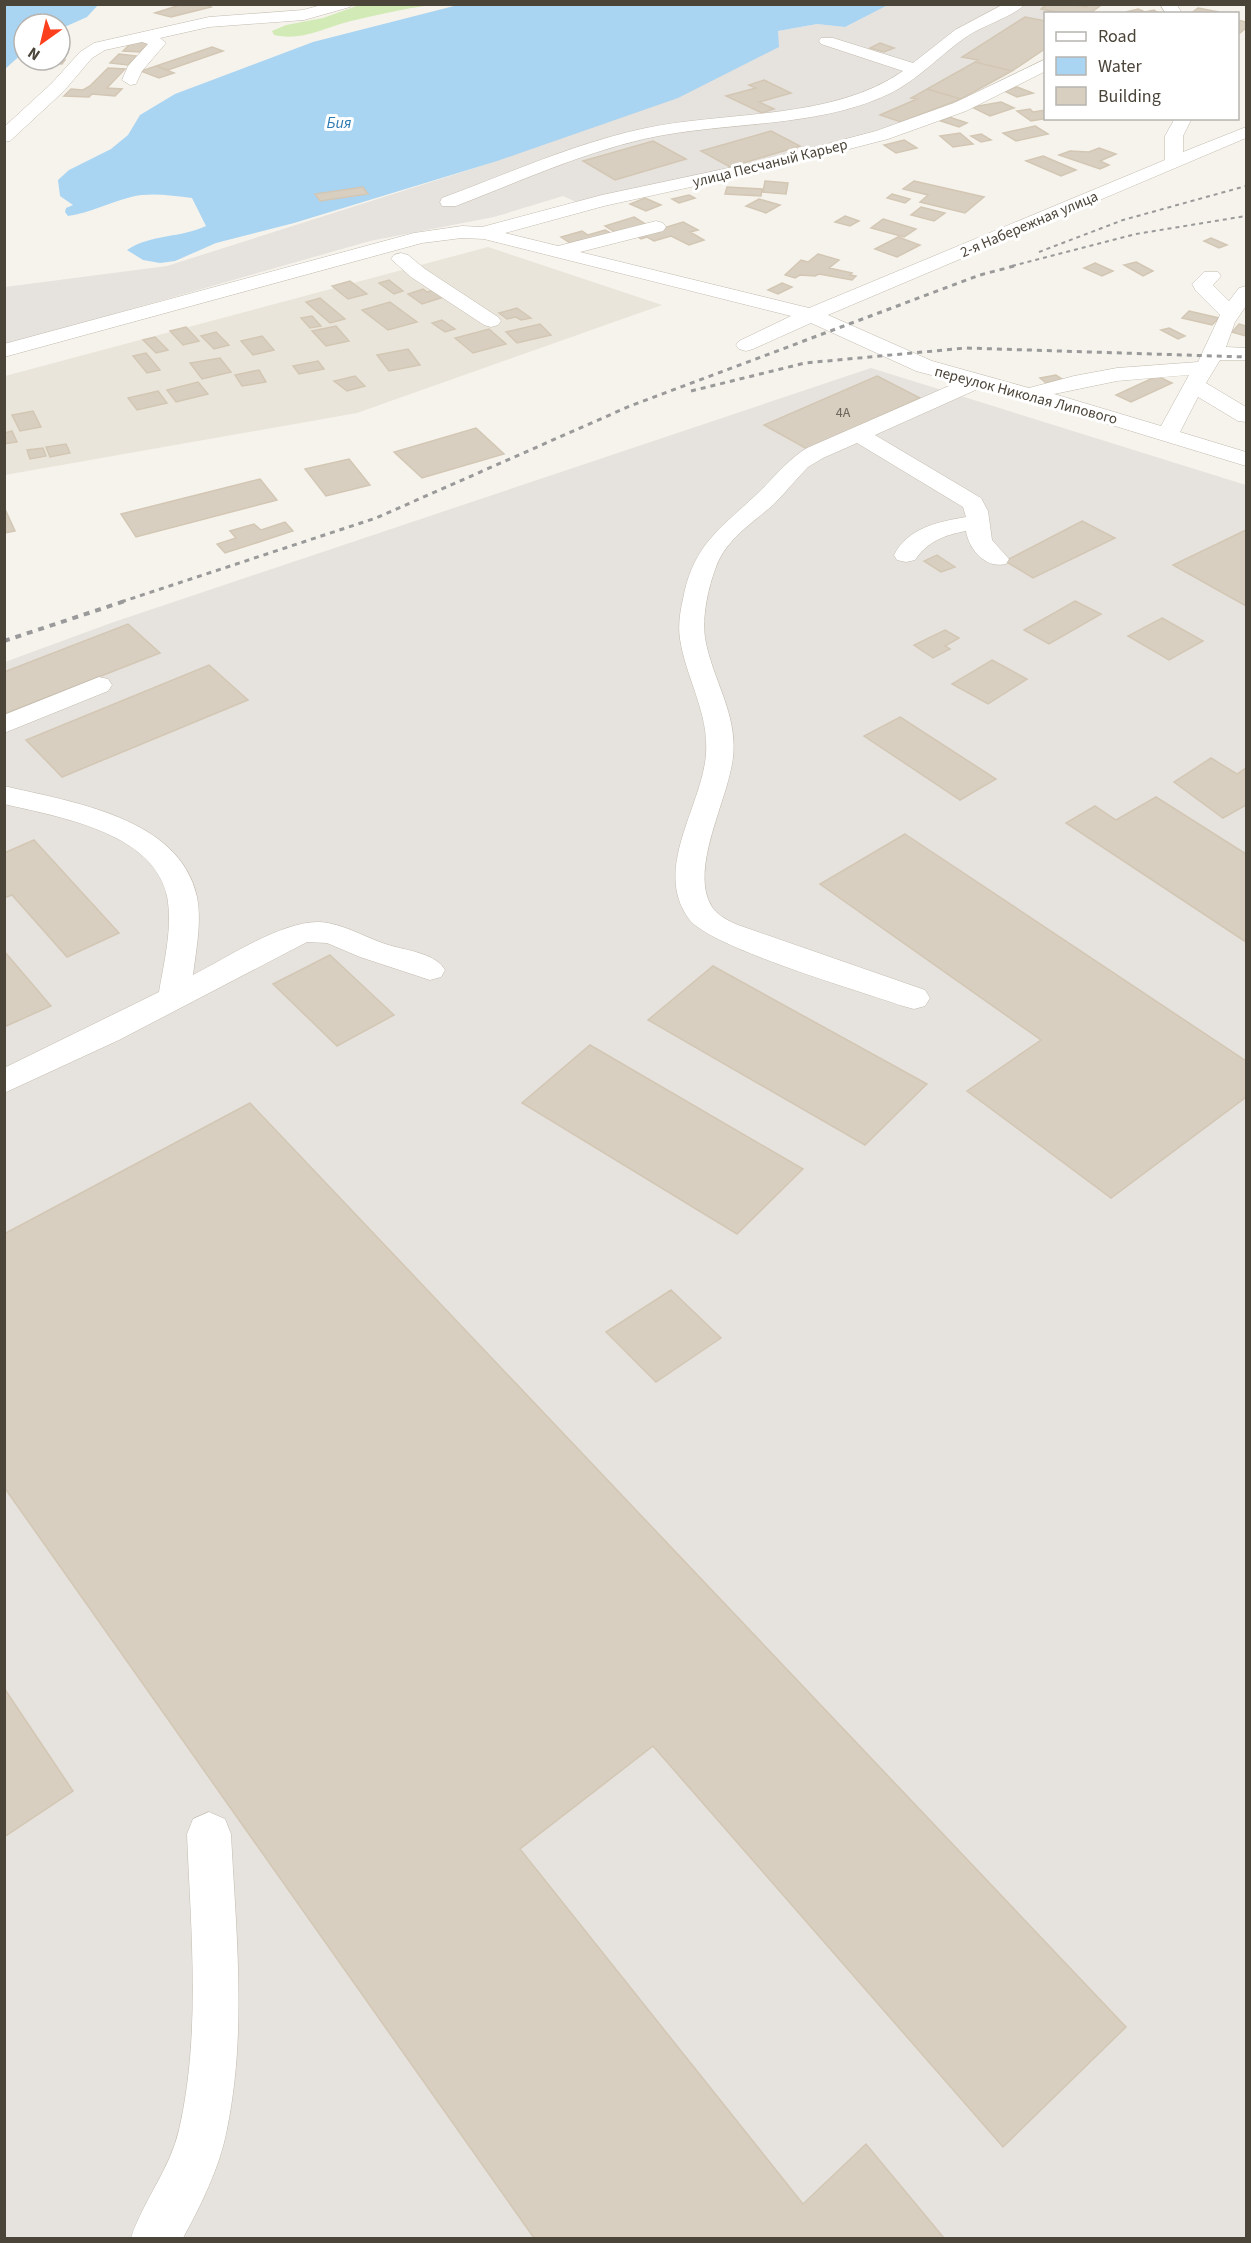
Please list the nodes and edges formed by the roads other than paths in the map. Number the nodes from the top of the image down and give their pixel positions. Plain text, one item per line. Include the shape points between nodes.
1 (344, 4) edge
2 (1018, 4) edge
3 (232, 9) dead end
4 (209, 22) junction
5 (144, 36) junction
6 (827, 41) dead end
7 (1044, 65) edge
8 (915, 69) junction
9 (130, 80) dead end
10 (1183, 120) edge
11 (1246, 132) edge
12 (4, 137) edge
13 (1174, 164) junction
14 (449, 202) dead end
15 (656, 227) dead end
16 (484, 232) junction
17 (436, 249) dead end
18 (560, 251) junction
19 (400, 259) junction
20 (1211, 276) dead end
21 (1246, 292) edge
22 (1231, 314) junction
23 (811, 315) junction
24 (491, 321) dead end
25 (746, 345) dead end
26 (4, 351) edge
27 (1246, 354) edge
28 (4, 369) edge
29 (1204, 369) junction
30 (977, 381) junction
31 (1029, 394) junction
32 (1246, 416) edge
33 (858, 434) junction
34 (1167, 435) junction
35 (1246, 459) edge
36 (979, 522) junction
37 (906, 555) dead end
38 (997, 559) dead end
39 (99, 685) dead end
40 (4, 725) edge
41 (4, 795) edge
42 (430, 970) dead end
43 (174, 998) junction
44 (915, 998) dead end
45 (4, 1082) edge
46 (209, 1834) dead end
47 (156, 2238) edge

1 - 4 street via 304,15
2 - 8 street via 961,33
3 - 4 street
4 - 5 street
5 - 9 street via 158,43
5 - 12 street via 95,45 58,87
6 - 8 street
7 - 16 street, улица Песчаный Карьер via 969,103 882,135
8 - 14 street via 888,88 856,99 776,117 657,132 608,143
10 - 13 street via 1174,136
11 - 13 street, 2-я Набережная улица
13 - 23 street, 2-я Набережная улица
15 - 18 street
16 - 18 street, переулок Николая Липового
16 - 26 street via 421,237
17 - 19 street
18 - 23 street, переулок Николая Липового
19 - 24 street
19 - 28 street
20 - 22 street via 1203,286
21 - 22 street
22 - 29 street
23 - 25 street, 2-я Набережная улица
23 - 30 street, переулок Николая Липового via 924,366
27 - 29 street
29 - 31 street via 1116,375
29 - 32 street
29 - 34 street
30 - 31 street, переулок Николая Липового
30 - 33 street
31 - 34 street, переулок Николая Липового
33 - 36 street via 973,503
33 - 44 street via 796,465 709,552 698,582 692,639 716,708 719,758 715,784 693,851 689,893 700,913 722,930
34 - 35 street, переулок Николая Липового
36 - 37 street via 929,535 915,542
36 - 38 street via 983,545
39 - 40 street
41 - 43 street via 81,814 132,834 156,850 173,870 182,895 182,942
42 - 43 street via 360,946 341,935 311,931 291,937
43 - 45 street
46 - 47 street via 215,1985 211,2069 202,2131 175,2206

